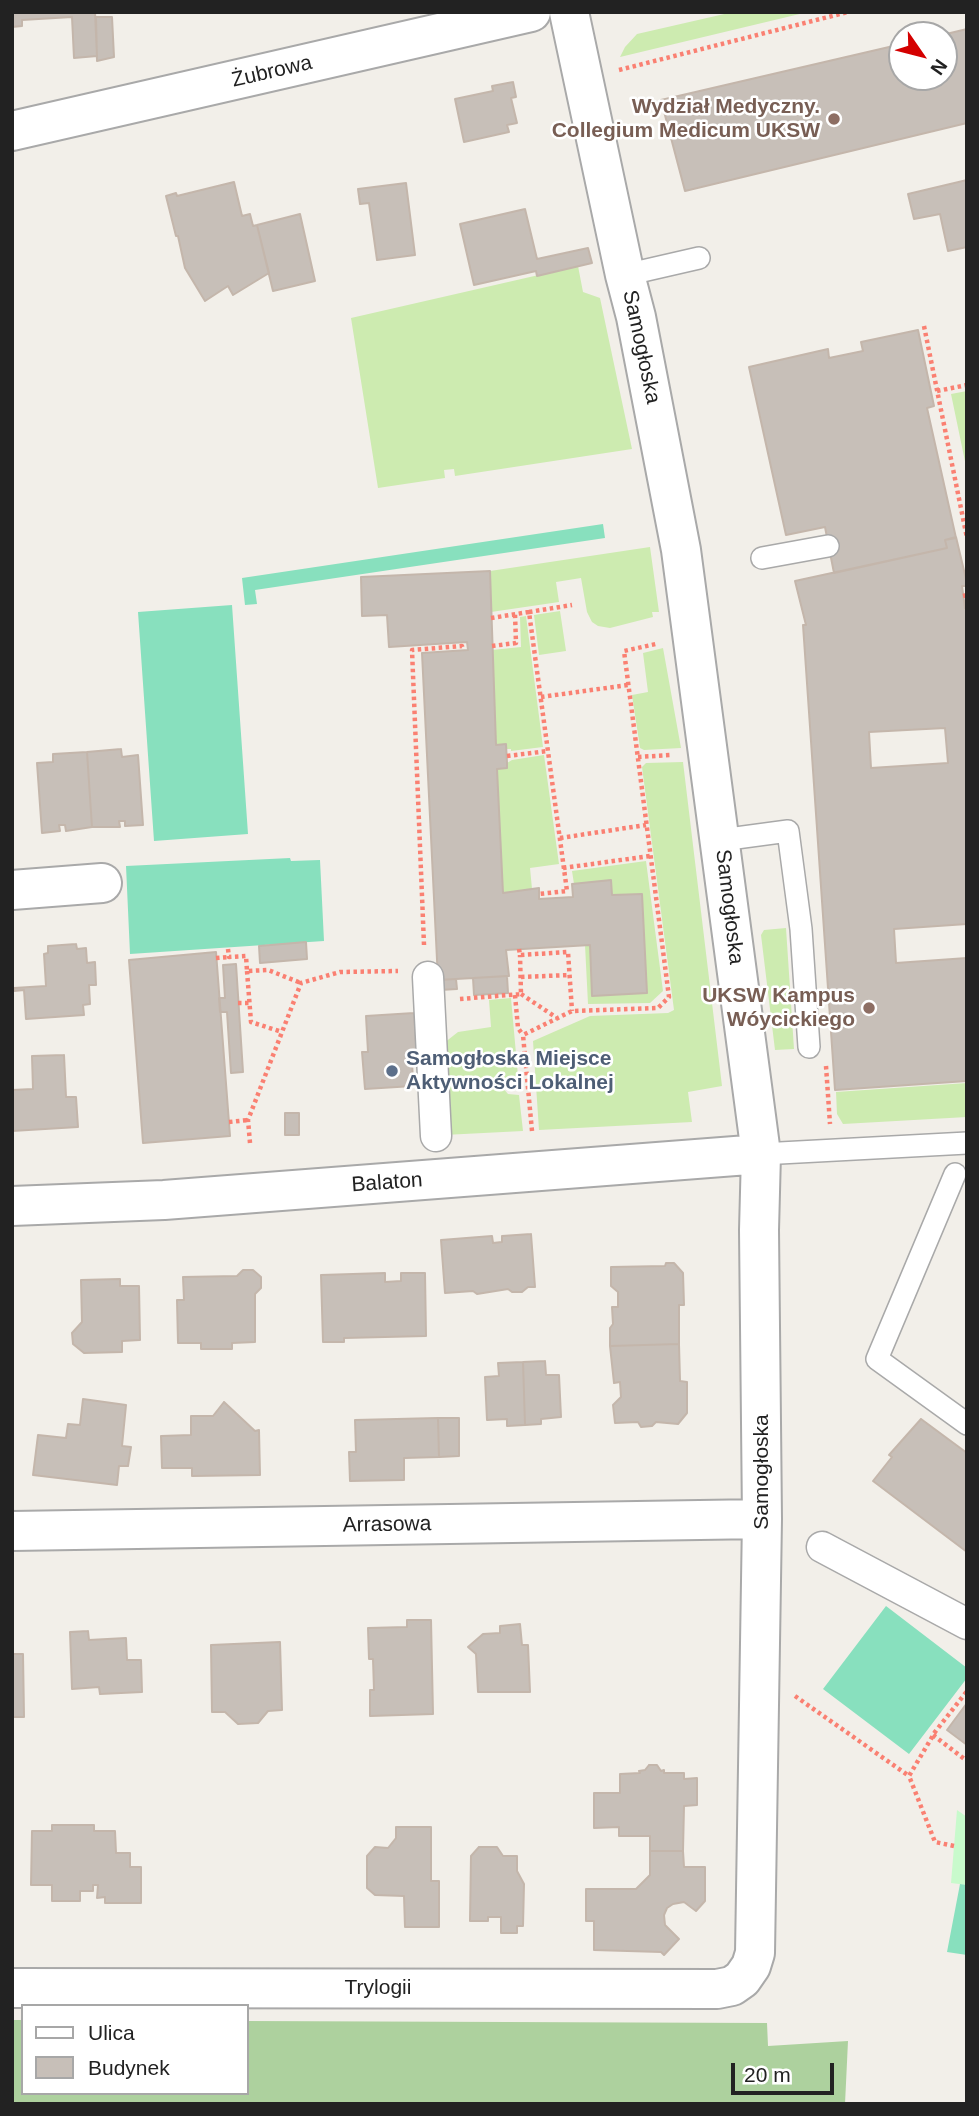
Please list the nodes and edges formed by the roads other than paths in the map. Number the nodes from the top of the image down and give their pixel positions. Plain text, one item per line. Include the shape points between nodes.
1 (531, 12) edge
2 (569, 12) edge
3 (12, 131) edge
4 (699, 258) dead end
5 (625, 275) junction
6 (828, 546) dead end
7 (762, 558) dead end
8 (720, 840) junction
9 (102, 883) dead end
10 (12, 890) edge
11 (428, 983) road end
12 (808, 1047) dead end
13 (436, 1136) dead end
14 (967, 1143) edge
15 (761, 1154) junction
16 (955, 1174) dead end
17 (12, 1206) edge
18 (967, 1424) edge
19 (762, 1519) junction
20 (12, 1531) edge
21 (822, 1547) dead end
22 (967, 1624) edge
23 (742, 1979) joint
24 (12, 1988) edge

1 - 3 street, Żubrowa
2 - 5 street, Samogłoska
4 - 5 lane
5 - 8 street, Samogłoska via 681,550
6 - 7 lane
8 - 12 lane via 788,831 802,929
8 - 15 street, Samogłoska
9 - 10 street
11 - 13 street
14 - 15 lane
15 - 17 street, Balaton via 164,1200
15 - 19 street, Samogłoska
16 - 18 lane via 877,1359
19 - 20 street, Arrasowa
19 - 23 street, Samogłoska via 755,1953
21 - 22 street
23 - 24 street, Trylogii via 718,1989

